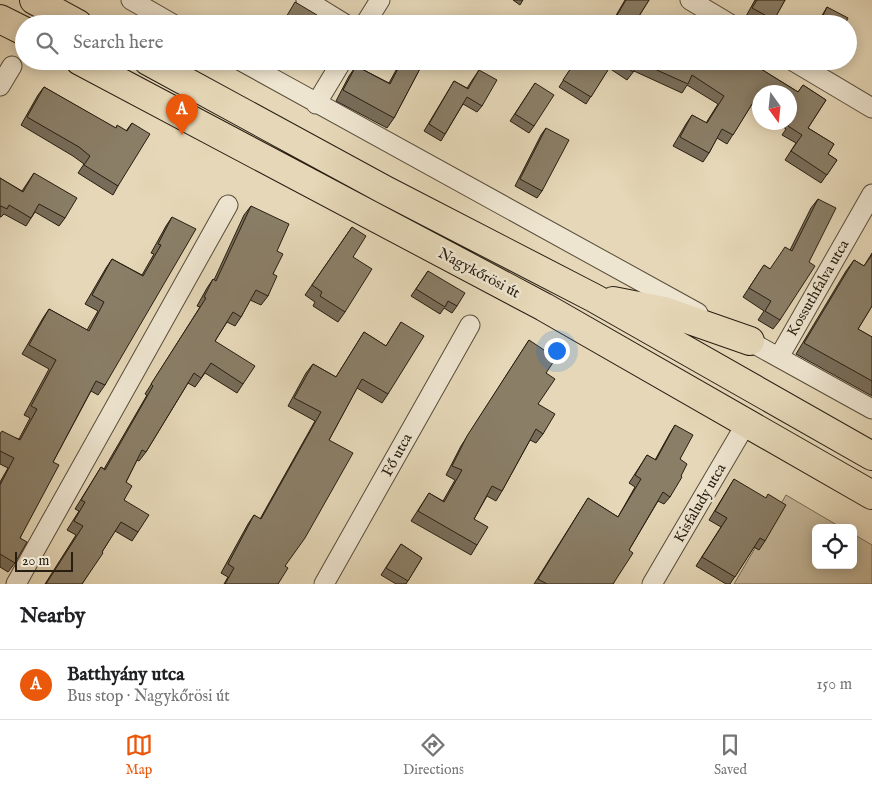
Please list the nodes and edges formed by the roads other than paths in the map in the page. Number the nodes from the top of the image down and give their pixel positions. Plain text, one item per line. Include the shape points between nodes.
1 (34, 0) edge
2 (131, 0) edge
3 (306, 0) edge
4 (380, 0) edge
5 (690, 0) edge
6 (62, 15) edge
7 (158, 15) edge
8 (331, 15) edge
9 (371, 15) edge
10 (715, 15) edge
11 (0, 19) edge
12 (15, 26) edge
13 (12, 66) dead end
14 (97, 70) edge
15 (165, 70) edge
16 (257, 70) edge
17 (337, 70) edge
18 (808, 70) edge
19 (0, 86) edge
20 (316, 104) junction
21 (872, 108) edge
22 (872, 194) edge
23 (228, 205) dead end
24 (594, 298) junction
25 (470, 325) dead end
26 (750, 341) junction
27 (778, 357) junction
28 (872, 410) edge
29 (747, 422) junction
30 (872, 456) edge
31 (872, 494) edge
32 (16, 584) edge
33 (324, 584) edge
34 (652, 584) edge

1 - 6 main road
2 - 7 street
3 - 8 street
4 - 9 street
5 - 10 street
11 - 12 main road
13 - 19 street
14 - 29 main road, Nagykőrösi út via 544,307
15 - 24 main road, Nagykőrösi út via 385,190
16 - 20 street
17 - 20 street
18 - 21 street
20 - 26 street
22 - 27 street, Kossuthfalva utca
23 - 32 street
24 - 26 main road via 664,311
24 - 30 main road, Nagykőrösi út
25 - 33 street, Fő utca
26 - 27 street
27 - 28 street
29 - 31 main road, Nagykőrösi út
29 - 34 street, Kisfaludy utca

